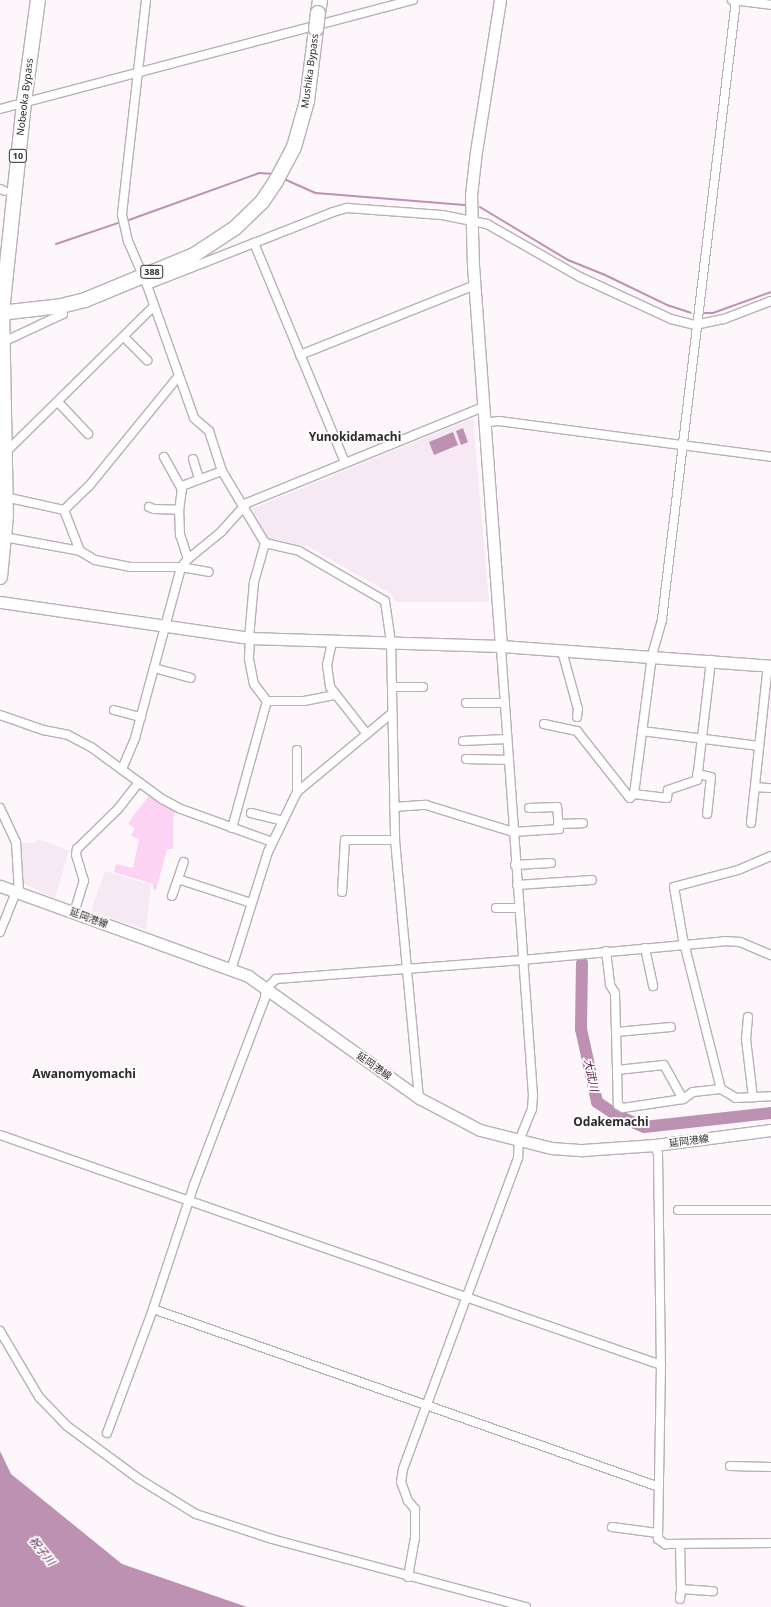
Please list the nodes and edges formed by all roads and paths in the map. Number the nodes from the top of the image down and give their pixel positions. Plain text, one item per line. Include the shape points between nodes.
1 (30, 0) edge
2 (38, 0) edge
3 (146, 0) edge
4 (413, 0) edge
5 (500, 0) edge
6 (734, 0) edge
7 (771, 5) edge
8 (319, 6) edge
9 (138, 72) junction
10 (21, 103) junction
11 (0, 109) edge
12 (2, 190) edge
13 (471, 221) junction
14 (0, 225) edge
15 (254, 243) junction
16 (145, 280) junction
17 (475, 285) junction
18 (771, 301) edge
19 (61, 306) junction
20 (154, 306) junction
21 (1, 312) edge
22 (695, 325) junction
23 (124, 337) junction
24 (1, 343) edge
25 (300, 355) junction
26 (146, 360) dead end
27 (178, 377) junction
28 (58, 402) junction
29 (483, 407) junction
30 (484, 423) junction
31 (88, 434) dead end
32 (681, 446) junction
33 (5, 453) junction
34 (164, 457) dead end
35 (771, 458) edge
36 (193, 459) dead end
37 (345, 463) junction
38 (222, 471) junction
39 (199, 479) junction
40 (182, 489) junction
41 (5, 497) junction
42 (244, 506) junction
43 (149, 507) dead end
44 (64, 510) junction
45 (179, 510) junction
46 (4, 538) junction
47 (265, 543) junction
48 (80, 550) junction
49 (188, 559) junction
50 (181, 567) junction
51 (209, 572) dead end
52 (0, 577) edge
53 (0, 602) edge
54 (166, 626) junction
55 (250, 638) junction
56 (332, 642) junction
57 (391, 642) junction
58 (501, 646) junction
59 (562, 651) junction
60 (652, 655) junction
61 (710, 660) junction
62 (770, 666) edge
63 (154, 668) junction
64 (190, 678) dead end
65 (392, 687) junction
66 (423, 687) dead end
67 (335, 694) junction
68 (267, 701) junction
69 (466, 703) dead end
70 (505, 703) junction
71 (767, 709) edge
72 (114, 710) dead end
73 (392, 713) junction
74 (0, 717) edge
75 (141, 717) junction
76 (577, 717) dead end
77 (544, 724) dead end
78 (642, 731) junction
79 (367, 734) junction
80 (700, 738) junction
81 (507, 739) junction
82 (463, 740) dead end
83 (759, 746) junction
84 (297, 750) dead end
85 (466, 759) dead end
86 (509, 760) junction
87 (122, 769) junction
88 (697, 774) junction
89 (139, 782) junction
90 (755, 787) junction
91 (771, 788) edge
92 (297, 792) junction
93 (634, 794) junction
94 (0, 808) edge
95 (394, 808) junction
96 (529, 808) dead end
97 (251, 813) dead end
98 (707, 814) dead end
99 (282, 821) junction
100 (583, 823) dead end
101 (751, 823) dead end
102 (558, 824) junction
103 (232, 828) junction
104 (513, 832) junction
105 (395, 840) junction
106 (272, 842) junction
107 (771, 856) edge
108 (184, 862) dead end
109 (551, 863) dead end
110 (515, 865) junction
111 (178, 879) junction
112 (592, 880) dead end
113 (517, 885) junction
114 (0, 886) edge
115 (17, 892) junction
116 (342, 893) dead end
117 (172, 896) dead end
118 (251, 903) junction
119 (496, 908) dead end
120 (518, 908) junction
121 (74, 913) junction
122 (0, 932) edge
123 (685, 944) junction
124 (645, 948) junction
125 (606, 951) junction
126 (771, 955) edge
127 (522, 960) junction
128 (407, 969) junction
129 (231, 970) junction
130 (654, 986) dead end
131 (266, 989) junction
132 (748, 1017) dead end
133 (671, 1027) dead end
134 (616, 1032) junction
135 (617, 1070) junction
136 (721, 1089) junction
137 (771, 1096) edge
138 (419, 1098) junction
139 (753, 1098) junction
140 (683, 1099) junction
141 (771, 1130) edge
142 (0, 1135) edge
143 (519, 1141) junction
144 (655, 1145) junction
145 (189, 1201) junction
146 (678, 1210) dead end
147 (771, 1210) edge
148 (466, 1296) junction
149 (153, 1308) junction
150 (0, 1331) edge
151 (661, 1365) junction
152 (427, 1404) junction
153 (107, 1433) dead end
154 (730, 1466) dead end
155 (771, 1467) edge
156 (659, 1487) junction
157 (612, 1527) dead end
158 (658, 1533) junction
159 (771, 1543) edge
160 (680, 1544) junction
161 (408, 1577) junction
162 (681, 1589) junction
163 (712, 1591) dead end
164 (680, 1599) dead end
165 (526, 1607) edge

1 - 10 highway, Nobeoka Bypass / 10
2 - 10 highway, Nobeoka Bypass / 10
3 - 9 street
4 - 9 street
5 - 13 street via 476,151
6 - 7 street
6 - 22 street
8 - 16 highway, Mushika Bypass / 388, bridge via 307,101 294,146 276,182 262,202 235,228 194,255
9 - 10 street
9 - 16 street via 122,217
10 - 11 street
10 - 12 highway, Nobeoka Bypass / 10
10 - 21 highway, Nobeoka Bypass / 10
12 - 14 highway, Nobeoka Bypass / 10
13 - 15 street via 442,215 347,208
13 - 17 street
13 - 22 street via 487,224 580,277 671,319
15 - 16 street
15 - 25 street
16 - 19 highway, Mushika Bypass / 388
16 - 20 street
17 - 25 street
17 - 29 street
18 - 22 street via 724,319
19 - 21 highway, Mushika Bypass / 388
19 - 24 street via 63,314
20 - 23 street
20 - 27 street
21 - 24 highway, Nobeoka Bypass / 10
22 - 32 street
23 - 26 street
23 - 28 street
24 - 33 highway, Nobeoka Bypass / 10
25 - 37 street
27 - 38 street via 194,418 209,431
27 - 44 street via 89,486
28 - 31 street
28 - 33 street
29 - 30 street
29 - 37 street
30 - 32 street via 499,421
30 - 58 street
32 - 35 street
32 - 60 street via 662,619
33 - 41 highway, Nobeoka Bypass / 10
34 - 40 street
36 - 39 street
37 - 42 street
38 - 39 street
38 - 42 street
39 - 40 street via 182,486
40 - 45 street
41 - 44 street
41 - 46 highway, Nobeoka Bypass / 10
42 - 47 street
42 - 49 street via 221,532
43 - 45 street
44 - 48 street
45 - 49 street via 183,549
46 - 48 street
46 - 52 highway, Nobeoka Bypass / 10
47 - 55 street via 254,582
47 - 57 street via 299,551 385,601
48 - 50 street via 95,560 131,567
49 - 50 street
50 - 51 street
50 - 54 street
53 - 54 street
54 - 55 street
54 - 63 street
55 - 56 street
55 - 68 street via 249,659 254,684
56 - 57 street
56 - 67 street via 327,657 327,674
57 - 58 street
57 - 65 street
58 - 59 street
58 - 70 street
59 - 60 street
59 - 76 street via 578,709
60 - 61 street
60 - 78 street
61 - 62 street
61 - 80 street
62 - 71 street
63 - 64 street
63 - 75 street
65 - 66 street
65 - 73 street
67 - 68 street via 304,701
67 - 79 street
68 - 103 street
69 - 70 street
70 - 81 street
71 - 83 street
72 - 75 street
73 - 79 street
73 - 95 street
74 - 87 street via 68,735 92,747
75 - 87 street
77 - 93 street via 577,731 630,798
78 - 80 street
78 - 93 street
79 - 92 street
80 - 83 street
80 - 88 street
81 - 82 street
81 - 86 street
83 - 90 street
84 - 92 street
85 - 86 street
86 - 104 street
87 - 89 street
88 - 93 street via 696,780 668,790 667,798
88 - 98 street via 711,777
89 - 103 street via 181,809
89 - 121 street via 118,809 77,849 76,855 84,881
90 - 91 street
90 - 101 street
92 - 99 street
94 - 115 street via 16,842
95 - 104 street via 426,805
95 - 105 street
96 - 102 street via 557,807
97 - 99 street
99 - 106 street
100 - 102 street
102 - 104 street via 559,829
103 - 106 street
104 - 110 street
105 - 116 street via 345,840
105 - 128 street
106 - 118 street
107 - 123 street via 744,868 674,887
108 - 111 street
109 - 110 street
110 - 113 street
111 - 117 street
111 - 118 street
112 - 113 street
113 - 120 street
114 - 115 street, 延岡港線
115 - 121 street, 延岡港線
115 - 122 street
118 - 129 street
119 - 120 street
120 - 127 street
121 - 129 street, 延岡港線
123 - 124 street
123 - 126 street via 740,942
123 - 136 street
124 - 125 street
124 - 130 street
125 - 127 street
125 - 134 street via 610,985 615,993
127 - 128 street
127 - 143 street via 534,1095 532,1109
128 - 131 street via 276,979
128 - 138 street
129 - 131 street, 延岡港線 via 248,976
131 - 138 street, 延岡港線
131 - 145 street via 265,998
132 - 139 street via 746,1039
133 - 134 street
134 - 135 street
135 - 140 street via 664,1065
135 - 140 street via 618,1105 623,1108
136 - 139 street via 736,1098
136 - 140 street via 693,1092
137 - 139 street
138 - 143 street, 延岡港線 via 480,1130
141 - 144 street, 延岡港線
142 - 145 street
143 - 144 street, 延岡港線 via 551,1148 583,1150
143 - 148 street via 518,1158
144 - 151 street via 658,1154
145 - 148 street
145 - 149 street
146 - 147 street
148 - 151 street
148 - 152 street
149 - 152 street
149 - 153 street
150 - 161 street via 39,1397 88,1442 156,1491 196,1514 222,1524
151 - 156 street
152 - 156 street
152 - 161 street via 403,1469 401,1482 408,1501 415,1509 415,1539
154 - 155 street
156 - 158 street
157 - 158 street
158 - 160 street via 658,1539 665,1544
159 - 160 street
160 - 162 street
161 - 165 street
162 - 163 street
162 - 164 street

